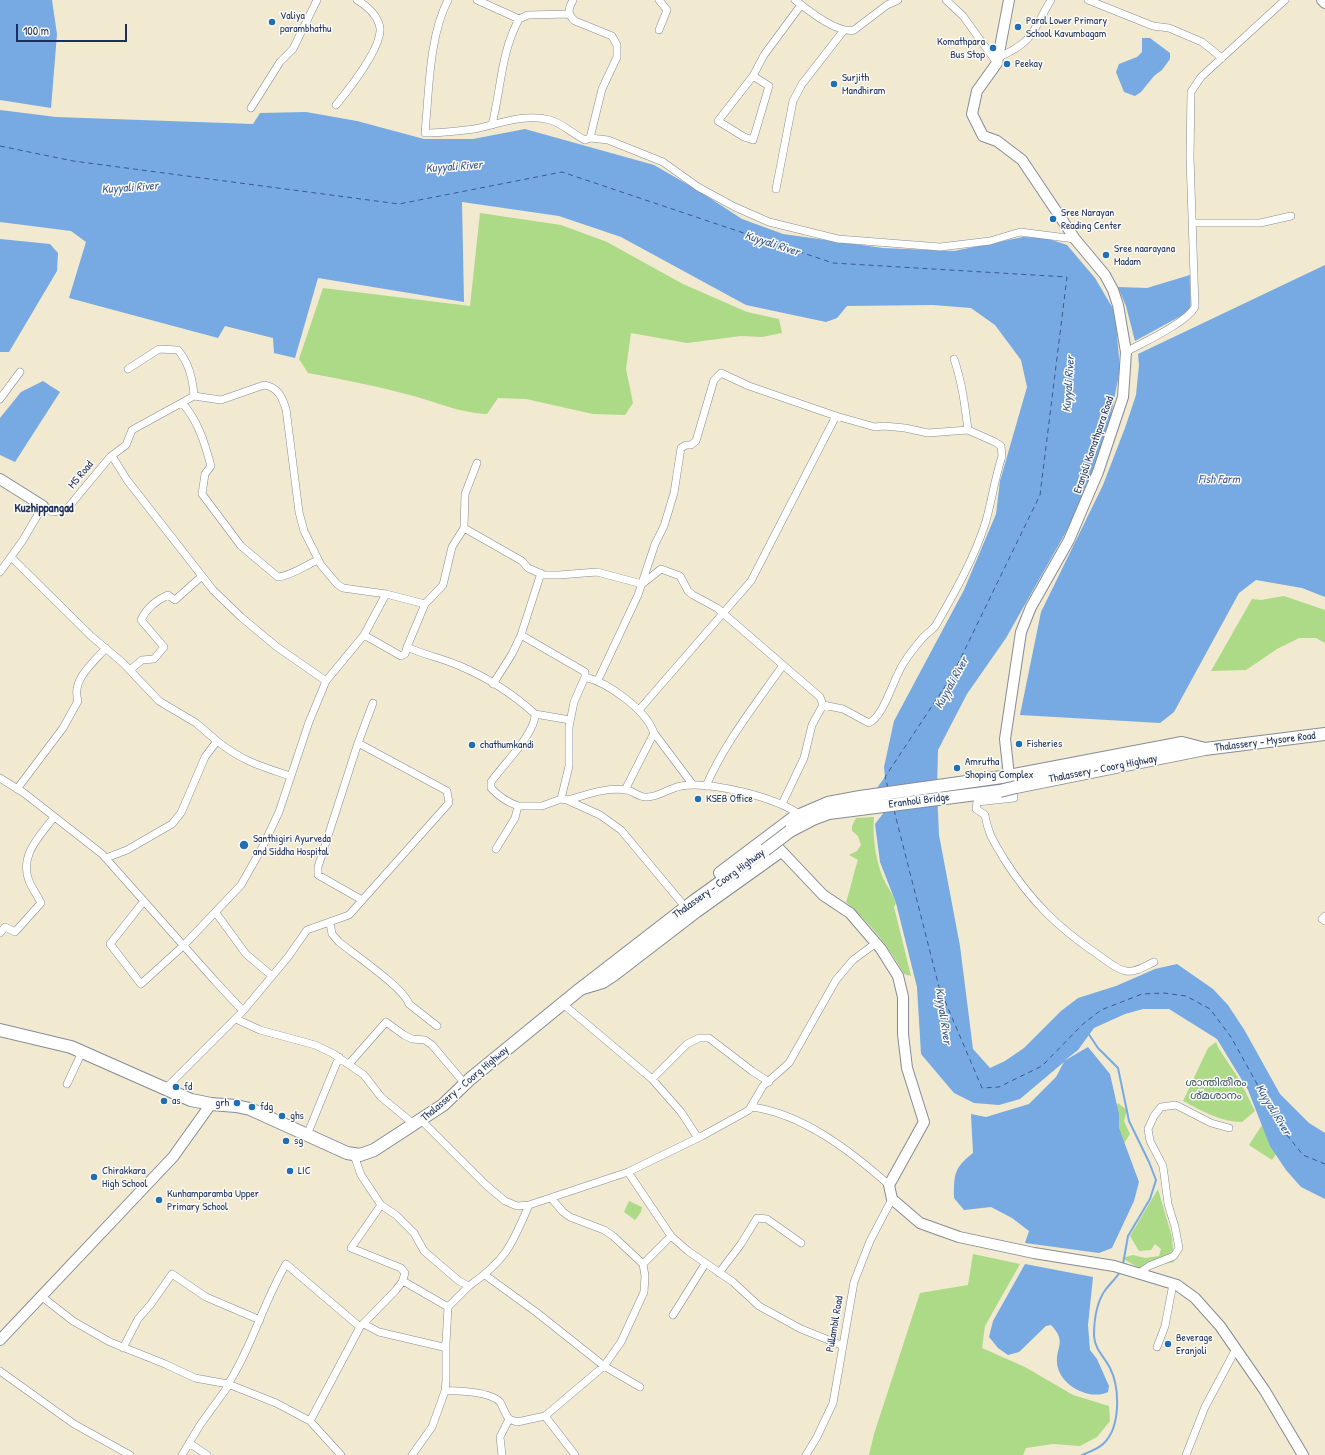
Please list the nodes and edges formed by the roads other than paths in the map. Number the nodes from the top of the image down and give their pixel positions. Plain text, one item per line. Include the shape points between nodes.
1 (317, 0) edge
2 (357, 0) edge
3 (448, 0) edge
4 (477, 0) edge
5 (573, 0) edge
6 (659, 0) edge
7 (795, 0) edge
8 (898, 0) edge
9 (946, 0) edge
10 (1008, 0) edge
11 (1051, 0) edge
12 (1088, 0) edge
13 (1285, 0) edge
14 (1322, 0) edge
15 (1325, 3) edge
16 (801, 5) junction
17 (568, 14) junction
18 (519, 19) junction
19 (659, 30) dead end
20 (844, 30) junction
21 (1222, 58) junction
22 (998, 60) junction
23 (753, 76) junction
24 (336, 106) dead end
25 (251, 108) dead end
26 (492, 125) junction
27 (590, 138) junction
28 (776, 190) dead end
29 (1291, 216) dead end
30 (1193, 223) junction
31 (1075, 239) junction
32 (1126, 352) junction
33 (954, 359) dead end
34 (128, 369) dead end
35 (20, 372) dead end
36 (194, 396) junction
37 (0, 399) edge
38 (182, 403) junction
39 (836, 416) junction
40 (968, 430) junction
41 (112, 456) junction
42 (477, 463) dead end
43 (0, 479) edge
44 (43, 506) junction
45 (464, 528) junction
46 (11, 557) junction
47 (318, 560) junction
48 (0, 572) edge
49 (540, 573) junction
50 (202, 576) junction
51 (642, 584) junction
52 (386, 594) junction
53 (425, 604) junction
54 (723, 613) junction
55 (364, 635) junction
56 (521, 635) junction
57 (407, 647) junction
58 (106, 648) junction
59 (783, 665) junction
60 (130, 670) junction
61 (585, 677) junction
62 (598, 680) junction
63 (326, 681) junction
64 (492, 684) junction
65 (373, 703) dead end
66 (823, 705) junction
67 (639, 710) junction
68 (535, 714) junction
69 (570, 720) junction
70 (654, 733) junction
71 (1325, 734) edge
72 (217, 741) junction
73 (358, 742) junction
74 (1205, 749) junction
75 (290, 776) junction
76 (1009, 776) junction
77 (0, 778) edge
78 (693, 785) junction
79 (706, 786) junction
80 (17, 789) junction
81 (624, 790) junction
82 (977, 794) joint
83 (564, 800) junction
84 (782, 804) junction
85 (518, 806) junction
86 (861, 808) joint
87 (798, 814) junction
88 (54, 817) junction
89 (767, 836) junction
90 (496, 849) dead end
91 (780, 852) junction
92 (106, 858) junction
93 (362, 900) junction
94 (144, 901) junction
95 (681, 902) junction
96 (216, 913) junction
97 (1325, 916) edge
98 (1325, 921) edge
99 (330, 923) junction
100 (0, 933) edge
101 (876, 943) junction
102 (183, 946) junction
103 (1154, 962) dead end
104 (605, 971) junction
105 (272, 976) junction
106 (579, 990) junction
107 (563, 1004) junction
108 (243, 1011) junction
109 (236, 1019) junction
110 (437, 1026) dead end
111 (0, 1030) edge
112 (82, 1052) junction
113 (339, 1057) junction
114 (349, 1064) junction
115 (652, 1079) junction
116 (768, 1082) junction
117 (67, 1084) dead end
118 (465, 1084) junction
119 (164, 1090) junction
120 (210, 1104) junction
121 (751, 1107) junction
122 (418, 1123) junction
123 (1230, 1128) dead end
124 (307, 1135) junction
125 (698, 1138) junction
126 (354, 1155) junction
127 (628, 1172) junction
128 (889, 1185) junction
129 (552, 1199) junction
130 (892, 1200) junction
131 (382, 1205) junction
132 (529, 1205) junction
133 (671, 1236) junction
134 (801, 1243) dead end
135 (643, 1264) junction
136 (705, 1264) junction
137 (1137, 1272) junction
138 (719, 1273) junction
139 (485, 1275) junction
140 (403, 1281) junction
141 (1173, 1284) junction
142 (469, 1286) junction
143 (41, 1296) junction
144 (448, 1307) junction
145 (673, 1316) dead end
146 (260, 1320) junction
147 (362, 1326) junction
148 (0, 1340) edge
149 (446, 1343) junction
150 (842, 1345) junction
151 (1157, 1347) dead end
152 (123, 1348) junction
153 (1236, 1349) junction
154 (604, 1366) junction
155 (0, 1371) edge
156 (228, 1385) junction
157 (640, 1387) dead end
158 (445, 1391) junction
159 (545, 1416) junction
160 (509, 1419) junction
161 (310, 1421) junction
162 (189, 1443) junction
163 (336, 1449) junction
164 (130, 1455) edge
165 (182, 1455) edge
166 (207, 1455) edge
167 (330, 1455) edge
168 (341, 1455) edge
169 (412, 1455) edge
170 (502, 1455) edge
171 (575, 1455) edge
172 (806, 1455) edge
173 (1186, 1455) edge
174 (1303, 1455) edge

1 - 25 street via 293,49 280,62
2 - 24 street via 378,21 380,36 370,60
3 - 26 street via 438,26 433,50 425,133 445,133
4 - 18 street
5 - 17 street
6 - 19 street via 667,10
7 - 16 street
8 - 20 street via 887,5 854,30
9 - 22 street via 963,16
10 - 22 street, Eranjoli Komathpara Road
11 - 22 street via 1028,40
12 - 21 street via 1202,42
13 - 21 street
14 - 15 street
16 - 20 street
16 - 23 street via 764,54
17 - 18 street via 528,15
17 - 27 street via 575,22 612,36 617,45 617,57 602,89
18 - 26 street via 505,54
20 - 28 street via 802,84 793,101
21 - 30 street via 1201,77 1191,92
22 - 31 street, Eranjoli Komathpara Road via 977,91 972,114 983,136 998,141 1022,160
23 - 23 street via 718,121 753,140 769,86
26 - 27 street via 512,119 549,120 564,126 585,140
27 - 31 street via 608,140 663,162 698,187 769,222 838,239 940,247 990,241 1020,232
29 - 30 street via 1260,223
30 - 32 street via 1195,307 1182,320
31 - 32 street, Eranjoli Komathpara Road via 1105,275 1113,290
32 - 76 street, Eranjoli Komathpara Road via 1123,397 1098,472 1072,533 1031,607 1021,632 1005,733
33 - 40 street via 959,374
34 - 36 street via 159,349 178,350 193,381
35 - 37 street
36 - 38 street
36 - 47 street via 221,400 264,385 279,393 286,408 299,512 304,531
38 - 41 street, MS Road via 132,430 126,445
38 - 47 street via 190,411 199,429 211,466 205,474 202,494 241,546 278,577 287,576
39 - 40 street via 875,427 905,428 928,433
39 - 51 street via 749,386 721,373 714,380 696,441 681,448 669,510
39 - 54 street via 751,581
40 - 66 street via 1001,446 1002,456 986,521 953,596 934,627 903,663 875,720 869,723 843,709
41 - 44 street, MS Road via 66,510 52,512
41 - 50 street via 127,480
42 - 45 street via 465,494
43 - 44 street
44 - 46 street
45 - 49 street
45 - 53 street via 452,547 443,585
46 - 48 street
46 - 58 street
47 - 52 street via 343,588
49 - 51 street via 559,575 597,572
49 - 56 street
50 - 60 street via 175,600 168,595 143,615 141,620 164,647 154,659 142,660
50 - 63 street via 241,617 277,647
51 - 54 street via 661,569 674,573 680,576 688,591
51 - 62 street
52 - 53 street
52 - 55 street
53 - 57 street
54 - 59 street
54 - 67 street
55 - 57 street via 401,656 405,654
55 - 63 street
56 - 61 street via 585,672
56 - 64 street
57 - 64 street via 423,655 459,666
58 - 60 street
58 - 80 street via 78,681 78,701 63,728
59 - 66 street via 820,697
59 - 79 street via 730,741
60 - 72 street via 159,701 196,722
61 - 62 street
61 - 69 street via 574,702
62 - 67 street
63 - 75 street
64 - 68 street
65 - 73 street
66 - 84 street via 812,726 804,758
67 - 70 street
68 - 69 street
68 - 85 street via 531,729 491,782 491,788 497,794
69 - 83 street via 569,766
70 - 78 street
70 - 81 street
71 - 74 main road, Thalassery - Mysore Road
72 - 75 street via 252,763
72 - 92 street via 206,757 181,812 172,824 126,850
73 - 93 street via 318,867 318,875
73 - 93 street via 447,791 449,803
74 - 76 main road via 1182,744
74 - 82 main road, Thalassery - Coorg Highway, bridge
75 - 96 street via 279,812 263,846 241,885
76 - 87 main road via 828,803
76 - 103 street via 1014,798 978,802 976,809 985,815 987,831 1035,902 1070,936 1113,966 1133,972
77 - 80 street
78 - 79 street
78 - 81 street via 670,788 657,796 645,798
79 - 84 street
80 - 88 street
81 - 83 street via 609,788
82 - 86 main road, Eranholi Bridge
83 - 85 street via 542,806
83 - 95 street via 600,815 621,830
84 - 87 street
85 - 90 street via 515,818
86 - 104 main road, Thalassery - Coorg Highway, bridge via 828,813 790,831 694,901
87 - 89 main road
88 - 92 street
88 - 100 street via 28,851 26,868 29,881 41,903 16,932 5,927
89 - 91 street
89 - 95 main road
91 - 101 street via 823,895 850,913
91 - 106 street via 615,975 603,983
92 - 94 street
93 - 99 street via 349,915
94 - 102 street
94 - 102 street via 110,944 141,984
95 - 104 main road via 616,953
96 - 102 street
96 - 105 street via 246,954
97 - 98 street via 1322,919
99 - 105 street via 307,930
99 - 110 street via 332,934 339,942 396,988 408,999 409,1004
101 - 116 street via 845,968 789,1063
101 - 128 street via 898,976 903,997 903,1034 907,1068 924,1122
102 - 108 street
104 - 106 main road, Thalassery - Coorg Highway
105 - 108 street
106 - 107 main road, Thalassery - Coorg Highway
107 - 115 street
107 - 118 main road, Thalassery - Coorg Highway
108 - 109 street
109 - 113 street via 260,1030 315,1045
109 - 119 street
111 - 112 main road
112 - 117 street
112 - 119 main road
113 - 114 street
113 - 124 street
114 - 118 street via 386,1022 412,1039 425,1040
114 - 122 street via 364,1075 382,1097
115 - 116 street via 686,1044 698,1038 709,1038
115 - 125 street via 681,1112
116 - 121 street
118 - 122 main road, Thalassery - Coorg Highway via 443,1105
119 - 120 main road
120 - 124 main road via 244,1108
120 - 143 street via 173,1157
121 - 125 street
121 - 128 street via 766,1109 807,1125 866,1165
122 - 126 main road, Thalassery - Coorg Highway via 374,1150
122 - 132 street via 505,1201 517,1206
123 - 137 street via 1211,1123 1176,1105 1161,1107 1154,1116 1148,1129 1150,1141 1163,1166 1168,1204 1179,1248 1174,1256
124 - 126 main road
125 - 127 street
126 - 131 street via 361,1175
127 - 129 street
127 - 133 street
128 - 130 street
129 - 132 street
129 - 135 street via 570,1217 613,1236
130 - 137 street via 920,1223 959,1237
130 - 150 street, Pullambil Road via 870,1241 854,1282
131 - 140 street via 351,1248 400,1268 405,1273
131 - 142 street via 414,1233 424,1251 459,1281
132 - 139 street via 511,1245
133 - 135 street
133 - 136 street
134 - 138 street via 767,1219 757,1218
135 - 154 street via 644,1292 621,1342
136 - 138 street
136 - 145 street
137 - 141 street
138 - 150 street via 759,1306 801,1329
139 - 142 street
139 - 154 street
140 - 144 street
140 - 147 street
141 - 151 street via 1166,1326
141 - 153 street via 1195,1298
142 - 144 street
143 - 148 street
143 - 152 street via 73,1321
144 - 149 street
146 - 147 street via 268,1297 286,1264
146 - 152 street via 206,1297 172,1274 138,1319
146 - 156 street via 242,1362
147 - 149 street via 443,1347
147 - 161 street
149 - 158 street
150 - 172 street, Pullambil Road via 833,1403
152 - 156 street via 195,1378
153 - 173 street via 1205,1407
153 - 174 street via 1265,1391
154 - 157 street
154 - 159 street
155 - 164 street via 74,1424
156 - 161 street via 276,1403
156 - 162 street
158 - 160 street via 459,1390 490,1397 499,1401
158 - 169 street via 432,1427
159 - 160 street via 517,1422
159 - 171 street
160 - 170 street via 500,1437
161 - 163 street
162 - 165 street
162 - 166 street
163 - 167 street
163 - 168 street

